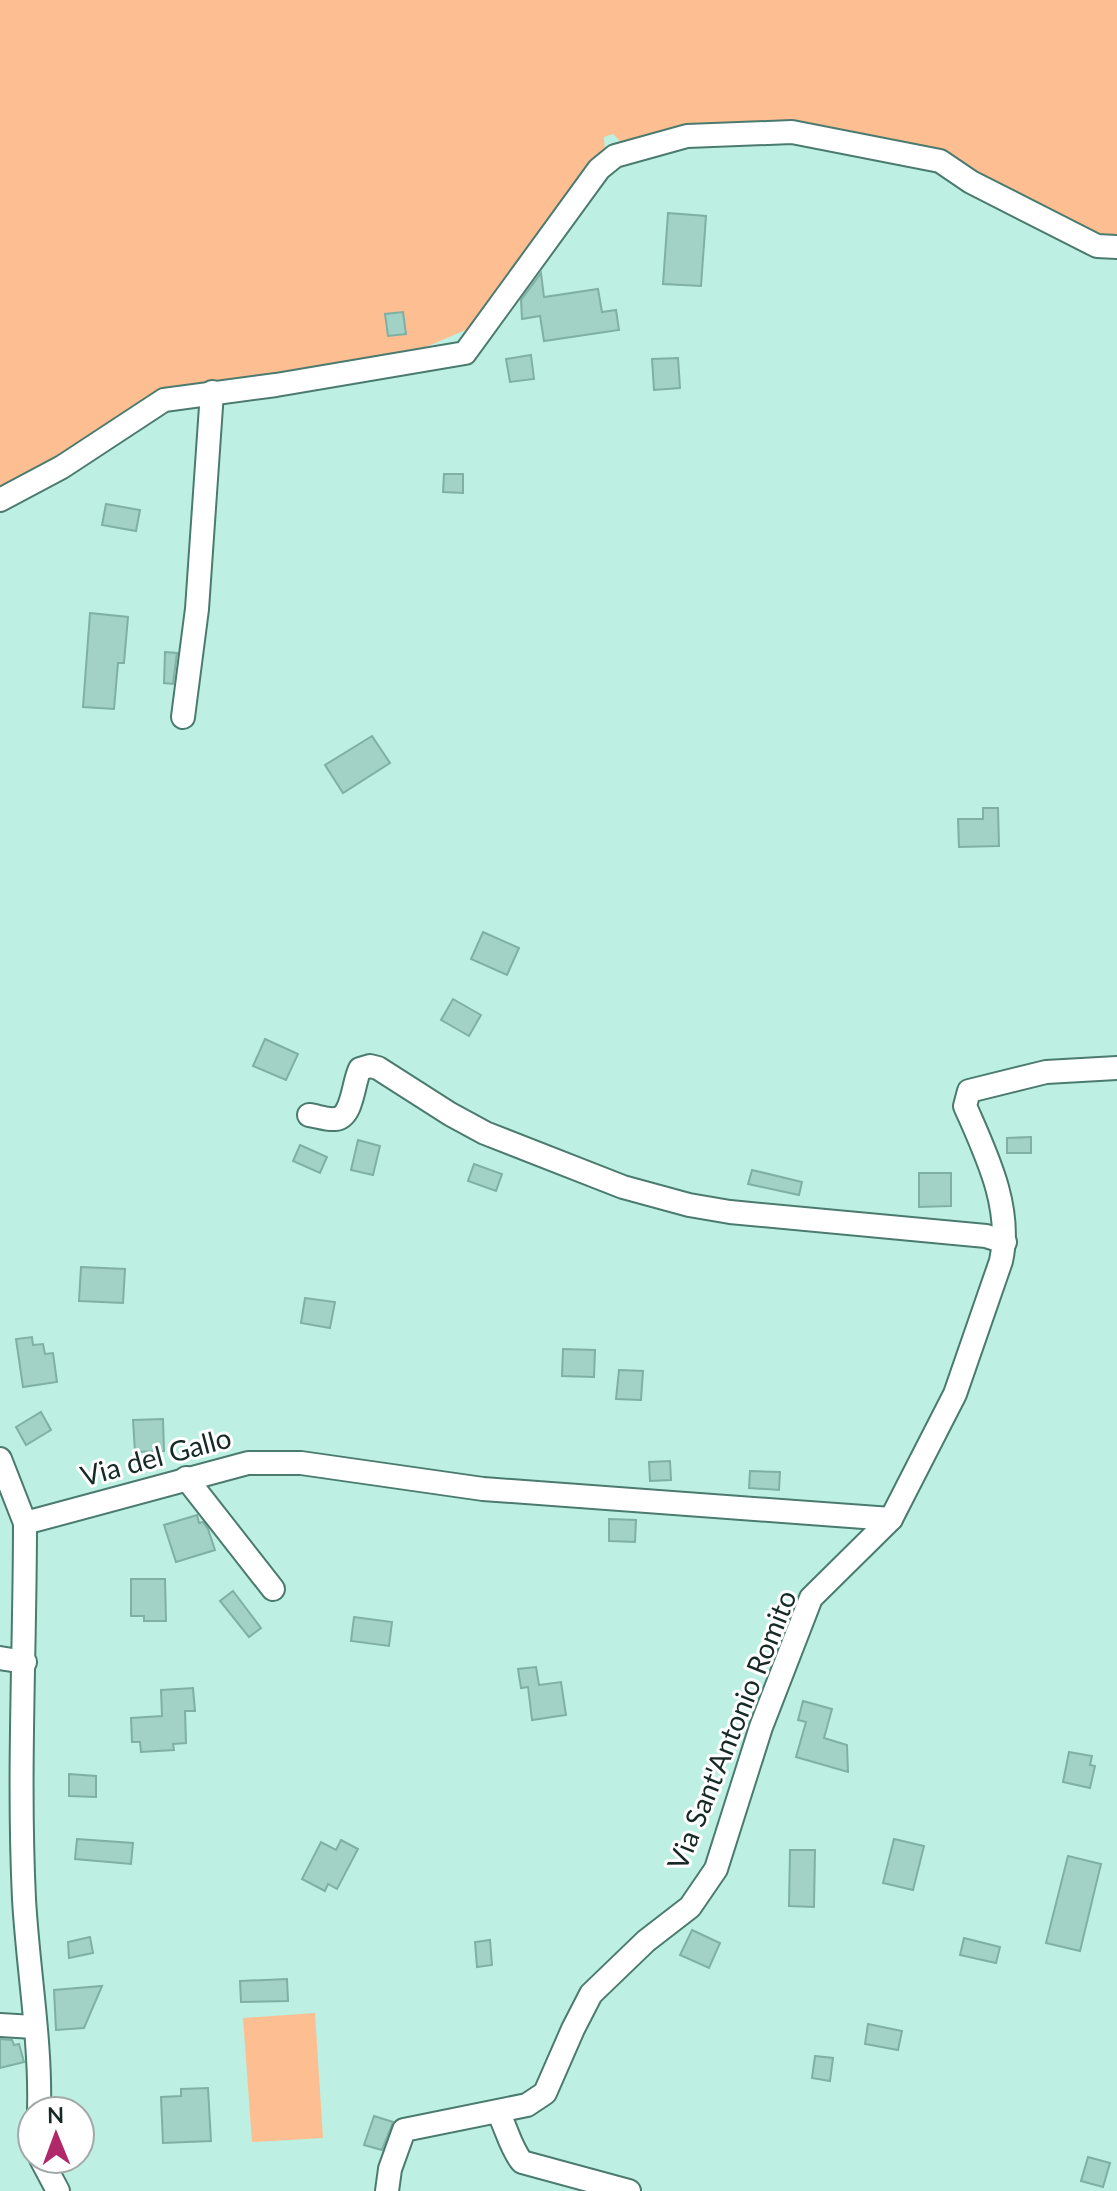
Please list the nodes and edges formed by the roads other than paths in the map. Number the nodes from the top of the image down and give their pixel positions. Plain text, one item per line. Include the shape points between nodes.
1 (1117, 247) edge
2 (212, 392) junction
3 (0, 500) edge
4 (183, 717) dead end
5 (1117, 1068) edge
6 (309, 1115) dead end
7 (1005, 1242) junction
8 (0, 1459) edge
9 (186, 1478) junction
10 (891, 1519) junction
11 (25, 1523) junction
12 (273, 1589) dead end
13 (0, 1658) edge
14 (25, 1662) junction
15 (0, 2025) edge
16 (34, 2027) junction
17 (39, 2095) edge
18 (498, 2112) junction
19 (387, 2191) edge
20 (629, 2191) edge

1 - 2 street via 1097,246 940,161 792,132 687,136 615,156 599,169 465,353
2 - 3 street via 164,400 62,467
2 - 4 street via 197,609
5 - 7 street, Via Sant'Antonio Romito via 1046,1072 969,1091 965,1106 1003,1209
6 - 7 street via 344,1116 355,1078 370,1066 485,1133 689,1205
7 - 10 street, Via Sant'Antonio Romito via 955,1394
8 - 11 street
9 - 10 street, Via del Gallo via 248,1463 301,1463 483,1489
9 - 11 street, Via del Gallo
9 - 12 street
10 - 18 street, Via Sant'Antonio Romito via 811,1598 761,1727 716,1869 690,1907 591,1994 545,2093 527,2105
11 - 14 street
13 - 14 street
14 - 16 street via 24,1899
15 - 16 street
16 - 17 street
18 - 19 street, Via Sant'Antonio Romito via 404,2130
18 - 20 street via 522,2162

